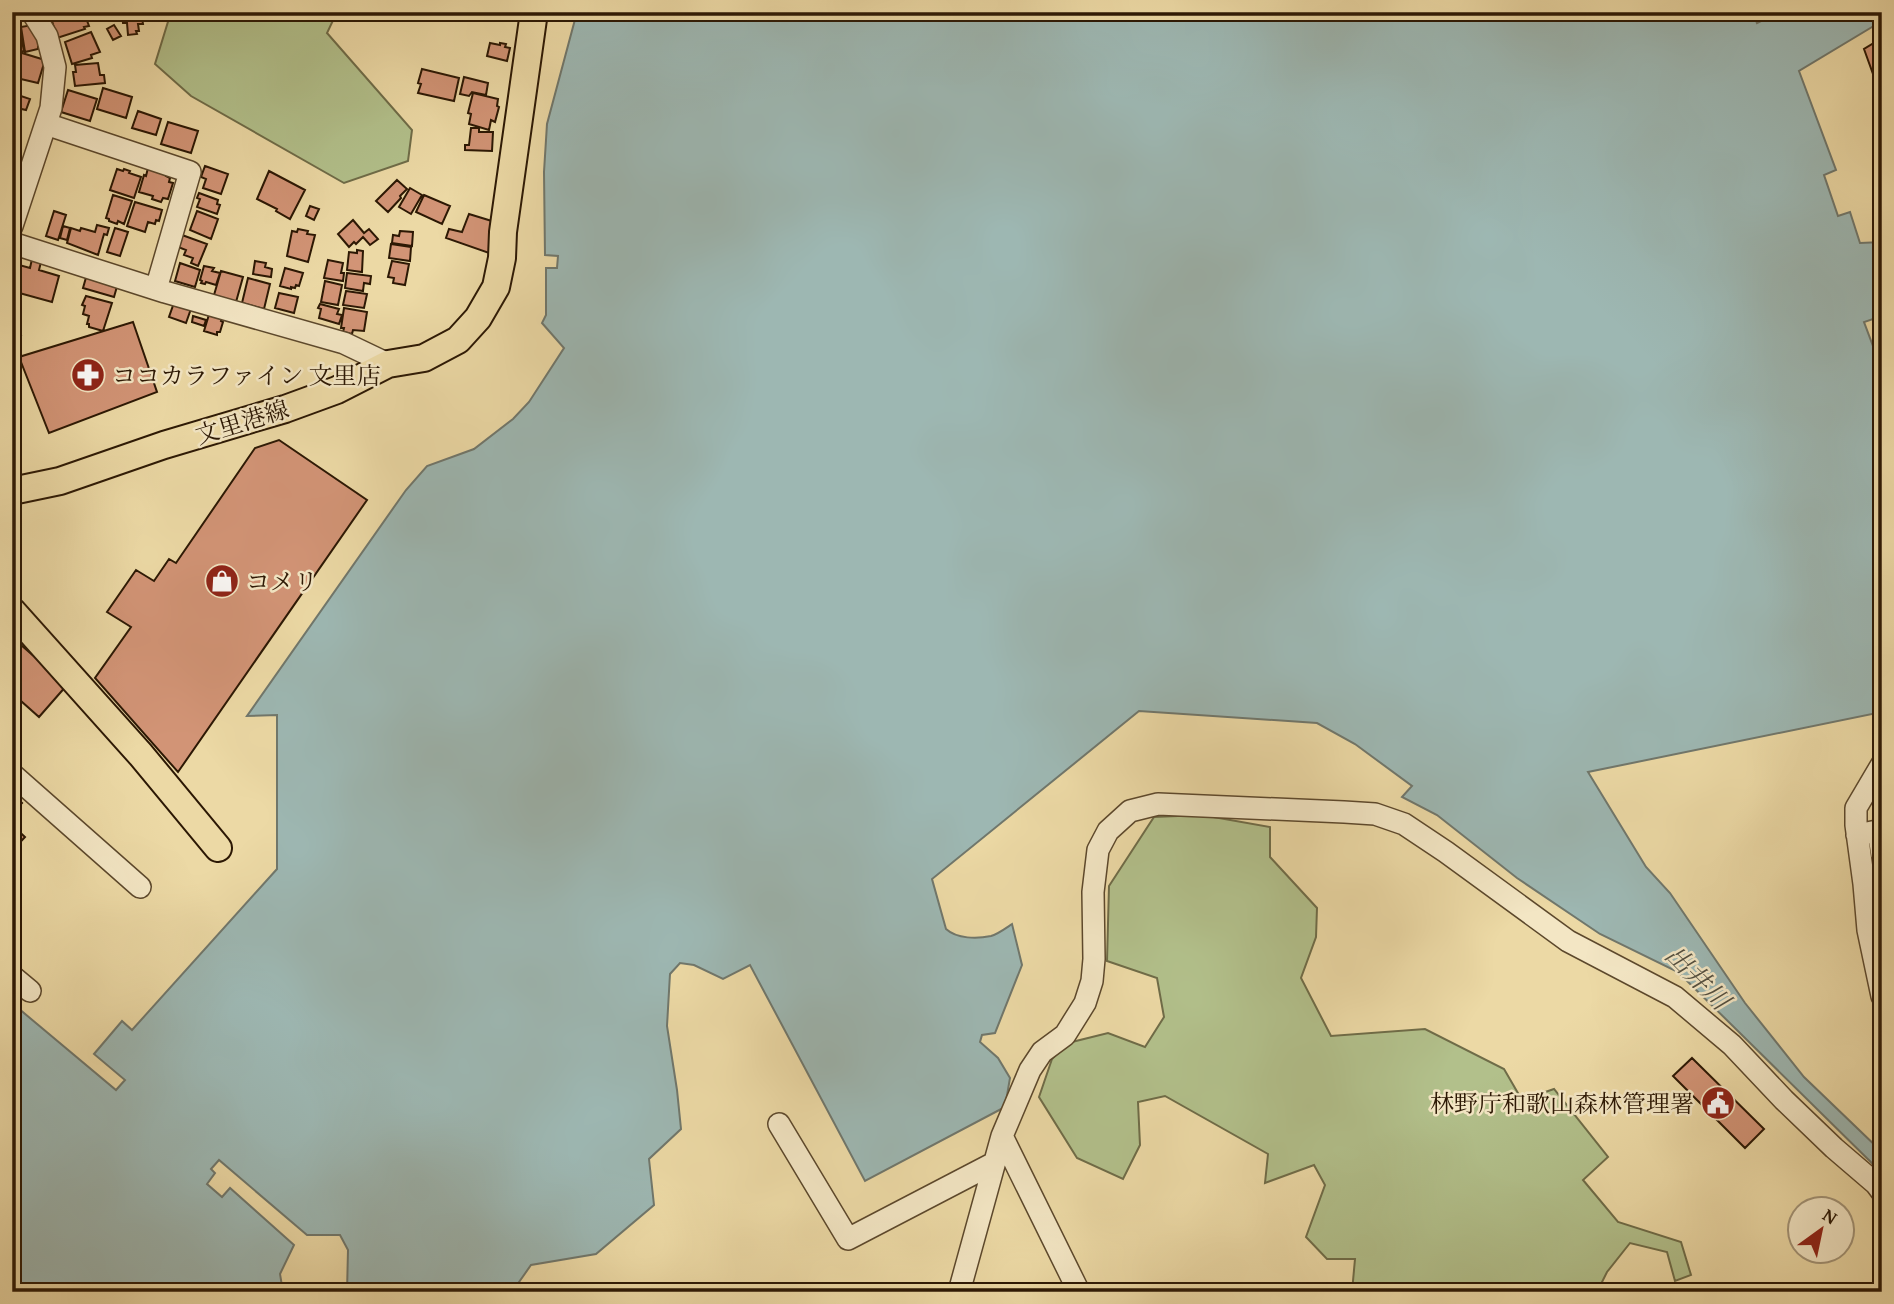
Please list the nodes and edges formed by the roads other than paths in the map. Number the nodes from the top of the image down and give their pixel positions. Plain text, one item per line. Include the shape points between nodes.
1 (534, 12) edge
2 (26, 14) edge
3 (46, 124) junction
4 (12, 226) edge
5 (12, 243) edge
6 (156, 289) junction
7 (388, 364) junction
8 (12, 491) edge
9 (12, 611) edge
10 (1882, 764) edge
11 (12, 774) edge
12 (1882, 800) edge
13 (1858, 804) junction
14 (1880, 830) edge
15 (1857, 835) junction
16 (218, 848) dead end
17 (1882, 855) edge
18 (1864, 884) junction
19 (140, 887) dead end
20 (1882, 897) edge
21 (12, 976) edge
22 (30, 991) dead end
23 (1882, 996) edge
24 (779, 1124) dead end
25 (1002, 1136) junction
26 (994, 1163) junction
27 (1882, 1192) edge
28 (959, 1292) edge
29 (1079, 1292) edge

1 - 7 main road, 文里港線 via 496,287 458,340 424,358
2 - 3 street via 47,36 55,67
3 - 4 street
3 - 6 street via 190,172
5 - 6 street
6 - 7 street via 344,343
7 - 8 main road, 文里港線 via 285,410 60,481
9 - 16 main road
10 - 13 street
11 - 19 street
12 - 13 street
13 - 15 street
14 - 15 street
14 - 17 street
15 - 18 street
18 - 20 street
18 - 23 street
21 - 22 street
24 - 26 street via 848,1240
25 - 26 street
25 - 27 street via 1041,1052 1065,1035 1085,1003 1094,959 1098,850 1108,831 1130,811 1158,804 1344,812 1375,814 1404,824 1568,941 1675,997 1732,1045
25 - 29 street
26 - 28 street

